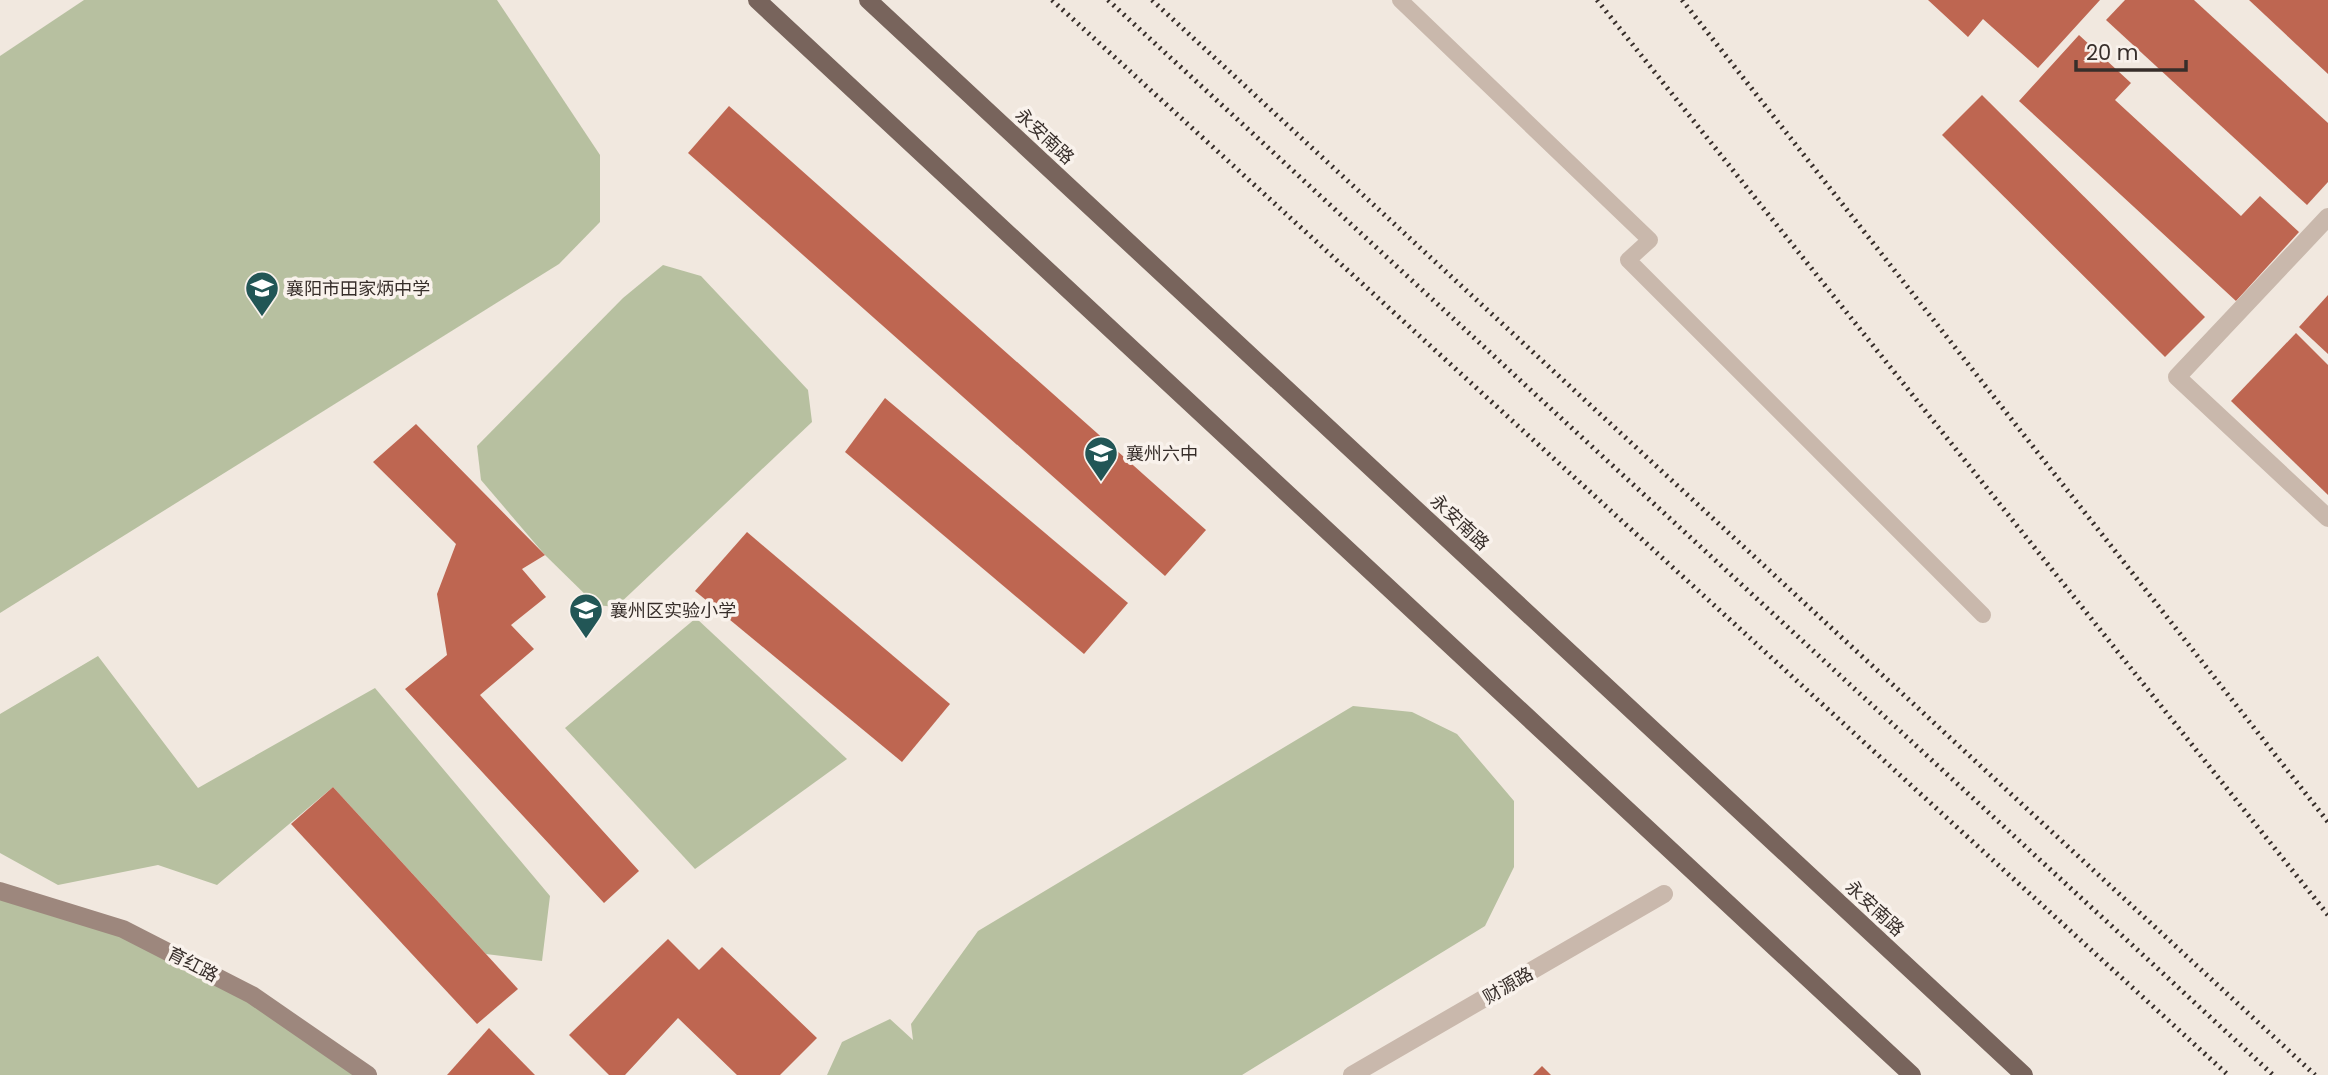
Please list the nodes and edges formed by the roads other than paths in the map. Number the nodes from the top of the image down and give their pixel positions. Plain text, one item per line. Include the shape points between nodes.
1 (757, 0) edge
2 (868, 0) edge
3 (1400, 0) edge
4 (2328, 217) edge
5 (2328, 518) edge
6 (1983, 615) dead end
7 (0, 891) edge
8 (1664, 894) dead end
9 (1910, 1074) edge
10 (368, 1075) edge
11 (1352, 1075) edge
12 (2024, 1075) edge

1 - 9 main road
2 - 12 main road, 永安南路
3 - 6 lane via 1650,240 1628,260
4 - 5 street via 2177,377
7 - 10 street, 育红路 via 124,929 252,995
8 - 11 street, 财源路

